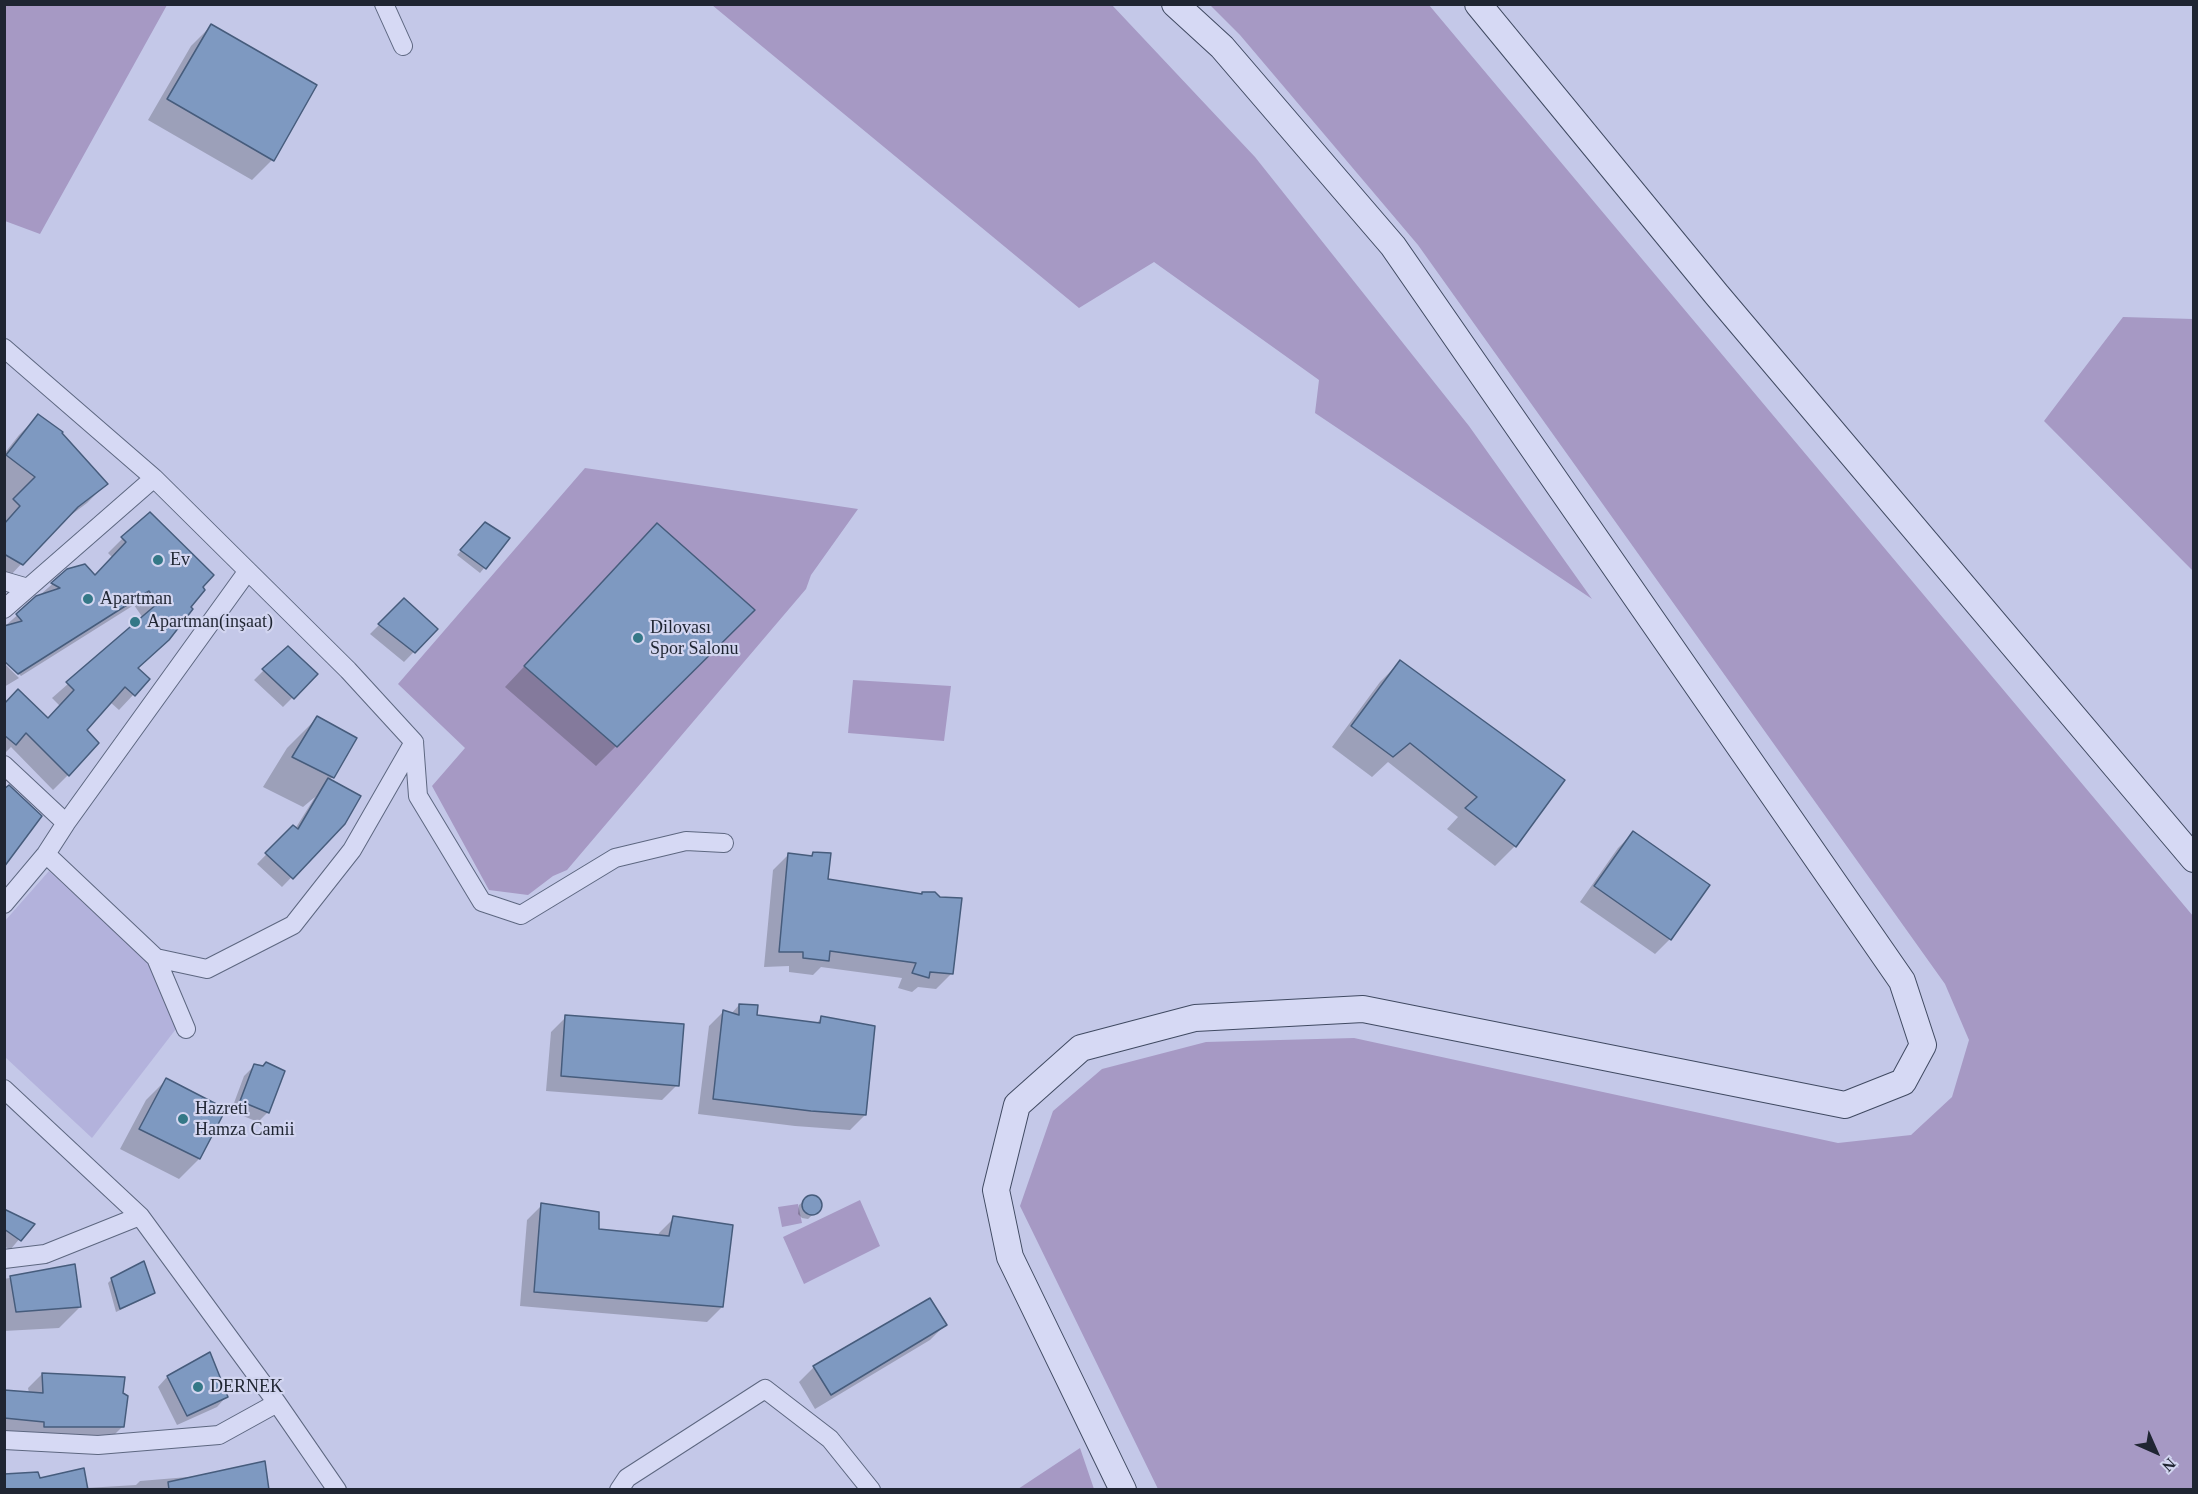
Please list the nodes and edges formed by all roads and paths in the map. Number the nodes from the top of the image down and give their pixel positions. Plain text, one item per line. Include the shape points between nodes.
1 (384, 4) edge
2 (1174, 4) edge
3 (1478, 4) edge
4 (403, 46) dead end
5 (4, 348) edge
6 (154, 478) junction
7 (248, 572) junction
8 (4, 581) edge
9 (28, 588) junction
10 (4, 609) edge
11 (414, 742) junction
12 (4, 765) edge
13 (66, 823) junction
14 (724, 843) dead end
15 (46, 854) junction
16 (2193, 860) edge
17 (4, 904) edge
18 (156, 958) junction
19 (186, 1029) dead end
20 (4, 1089) edge
21 (140, 1216) junction
22 (4, 1259) edge
23 (277, 1403) junction
24 (4, 1440) edge
25 (337, 1490) edge
26 (619, 1490) edge
27 (871, 1490) edge
28 (1123, 1490) edge

1 - 4 street
2 - 28 street via 1222,47 1393,246 1902,981 1923,1045 1903,1082 1845,1105 1363,1009 1195,1018 1081,1048 1017,1105 996,1190 1010,1257
3 - 16 street via 1717,295
5 - 6 street
6 - 7 street
6 - 9 street
7 - 11 street via 348,670
7 - 13 street
8 - 9 street
9 - 10 street
11 - 14 street via 418,796 482,902 520,915 615,858 686,842
11 - 18 street via 352,850 293,925 207,969
12 - 13 street
13 - 15 street
15 - 17 street
15 - 18 street
18 - 19 street
20 - 21 street
21 - 22 street via 45,1254
21 - 23 street
23 - 24 street via 219,1435 98,1445
23 - 25 street
26 - 27 street via 627,1478 765,1389 830,1439

